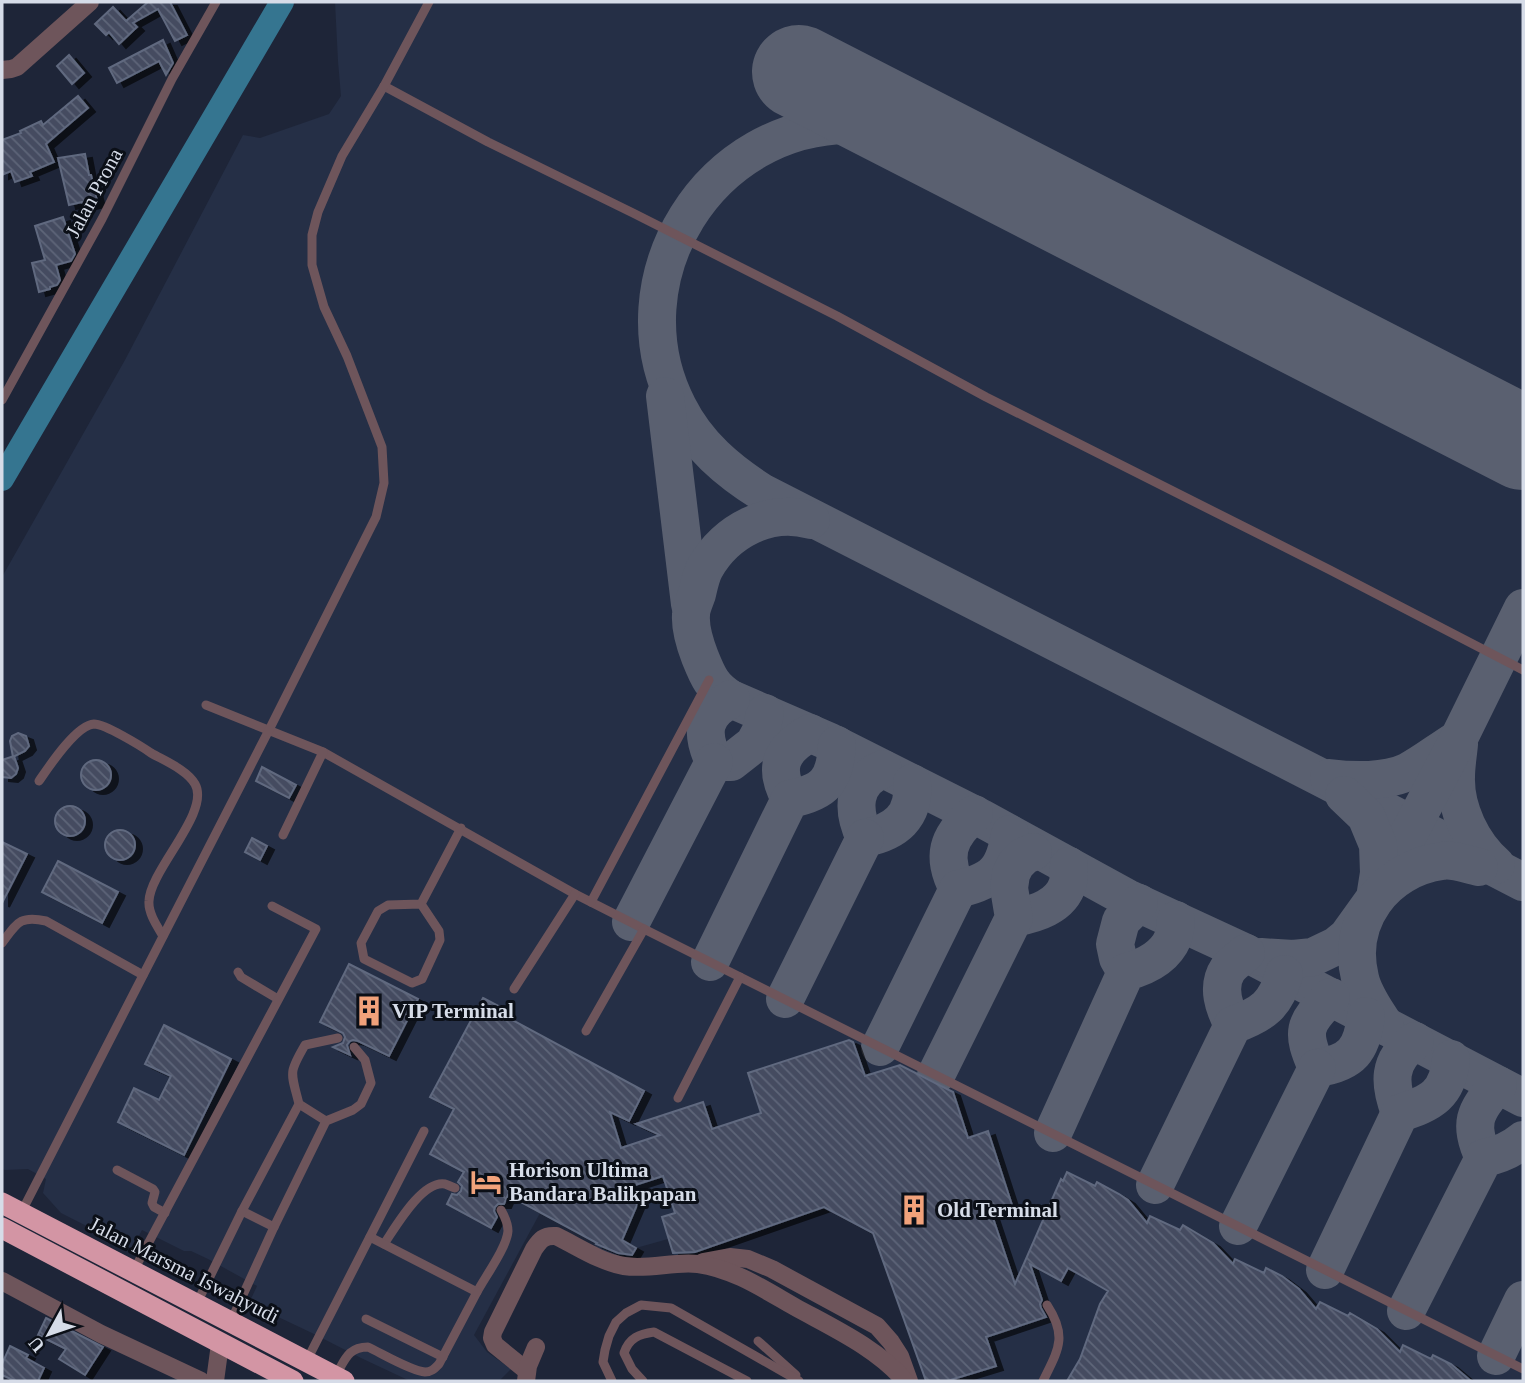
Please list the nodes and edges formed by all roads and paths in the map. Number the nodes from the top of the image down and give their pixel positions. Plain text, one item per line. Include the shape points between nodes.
1 (90, 2) edge
2 (216, 2) edge
3 (429, 2) edge
4 (2, 70) edge
5 (384, 86) junction
6 (2, 400) edge
7 (1523, 670) edge
8 (709, 680) dead end
9 (206, 705) dead end
10 (269, 730) junction
11 (323, 752) junction
12 (38, 781) dead end
13 (461, 828) junction
14 (283, 835) dead end
15 (575, 894) junction
16 (592, 902) junction
17 (421, 904) junction
18 (272, 906) dead end
19 (644, 929) junction
20 (163, 936) junction
21 (2, 943) edge
22 (239, 972) dead end
23 (143, 975) junction
24 (740, 977) junction
25 (514, 989) dead end
26 (278, 999) junction
27 (586, 1031) dead end
28 (338, 1038) dead end
29 (355, 1047) dead end
30 (678, 1098) dead end
31 (299, 1104) junction
32 (326, 1121) junction
33 (424, 1130) dead end
34 (117, 1170) dead end
35 (455, 1188) dead end
36 (11, 1208) edge
37 (501, 1210) dead end
38 (242, 1211) junction
39 (165, 1213) junction
40 (274, 1227) junction
41 (2, 1228) edge
42 (370, 1237) junction
43 (384, 1244) junction
44 (696, 1264) junction
45 (133, 1272) junction
46 (2, 1281) edge
47 (477, 1292) junction
48 (196, 1305) junction
49 (1047, 1305) dead end
50 (366, 1319) dead end
51 (231, 1322) junction
52 (185, 1325) junction
53 (758, 1341) dead end
54 (220, 1343) junction
55 (536, 1347) dead end
56 (443, 1357) junction
57 (306, 1362) junction
58 (1523, 1369) edge
59 (524, 1374) edge
60 (339, 1379) edge
61 (201, 1381) edge
62 (215, 1381) edge
63 (293, 1381) edge
64 (612, 1381) edge
65 (643, 1381) edge
66 (747, 1381) edge
67 (802, 1381) edge
68 (907, 1381) edge
69 (1043, 1381) edge

1 - 4 street via 17,67
2 - 6 lane, Jalan Prona
3 - 5 lane
5 - 7 lane
5 - 10 lane via 342,156 318,212 312,265 382,447 384,483 376,517
8 - 16 lane
9 - 10 lane
10 - 11 lane
10 - 20 lane
11 - 13 lane
11 - 14 lane
12 - 20 lane via 69,741 92,724 148,750 194,782 198,800 149,899
13 - 15 lane
13 - 17 lane
15 - 16 lane
15 - 25 lane
16 - 19 lane
17 - 17 lane via 440,940 422,979 412,983 363,959 361,943 378,911 388,905
18 - 26 lane via 316,929
19 - 24 lane
19 - 27 lane
20 - 23 lane
21 - 23 lane via 18,923 31,918 46,921
22 - 26 lane
23 - 36 lane
24 - 30 lane
24 - 58 lane
26 - 39 lane
28 - 31 lane via 305,1045 291,1074
29 - 32 lane via 365,1060 371,1083 354,1110
31 - 32 lane
31 - 38 lane
32 - 40 lane
33 - 42 lane
34 - 39 lane via 153,1189 154,1207
35 - 43 lane via 436,1185 423,1192
36 - 45 highway, Jalan Marsma Iswahyudi
37 - 47 lane via 507,1237
38 - 40 lane
38 - 48 lane
39 - 45 lane
40 - 51 lane
41 - 52 highway
42 - 43 lane
42 - 57 lane
43 - 47 lane
44 - 59 street via 624,1266 556,1236 544,1237 492,1338
44 - 68 street via 744,1279 848,1336
44 - 68 street via 730,1257 748,1259 816,1292 877,1326 900,1356
45 - 48 highway, Jalan Marsma Iswahyudi
46 - 61 street
47 - 56 lane
48 - 51 highway, Jalan Marsma Iswahyudi
48 - 52 highway
49 - 69 lane via 1056,1318 1060,1339
50 - 56 lane
51 - 54 highway
51 - 57 highway, Jalan Marsma Iswahyudi
52 - 54 highway
53 - 67 lane
54 - 62 street
54 - 63 highway
55 - 59 street
56 - 60 lane via 434,1370 425,1372 360,1347 350,1352
57 - 60 highway, Jalan Marsma Iswahyudi
64 - 67 lane via 603,1362 609,1336 616,1322 641,1305 671,1308
65 - 66 lane via 624,1353 633,1337 654,1332

